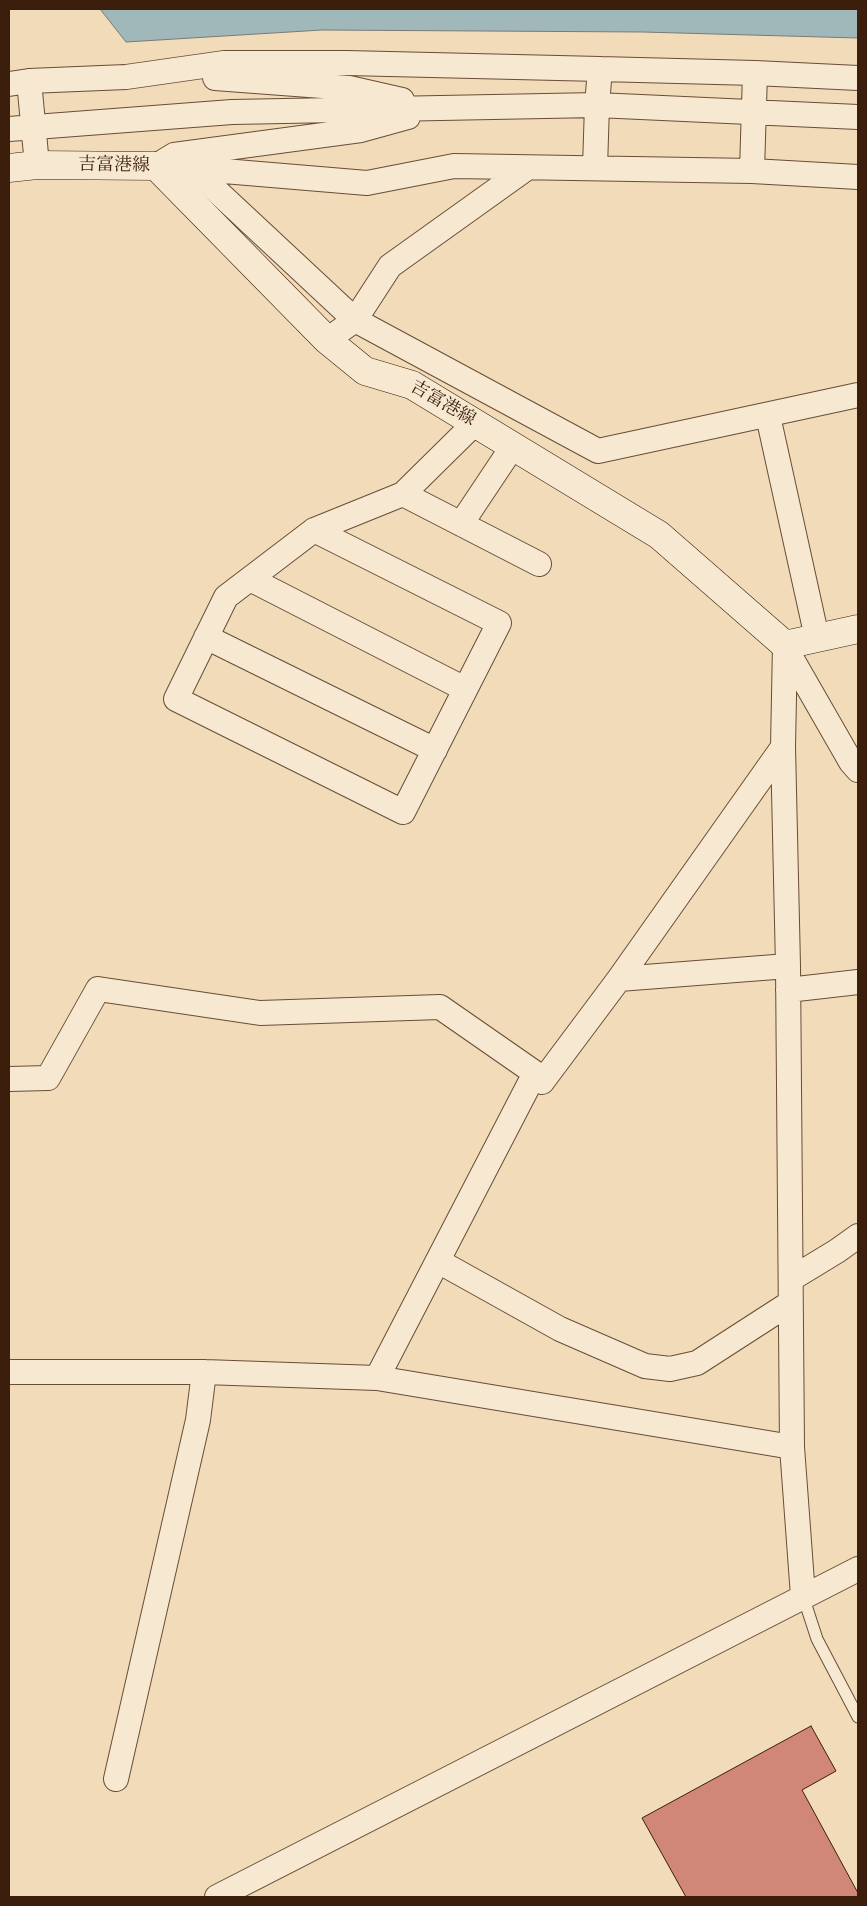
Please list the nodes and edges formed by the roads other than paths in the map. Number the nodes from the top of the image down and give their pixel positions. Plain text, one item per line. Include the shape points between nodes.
1 (600, 69) junction
2 (755, 73) junction
3 (126, 77) junction
4 (858, 78) edge
5 (19, 82) edge
6 (597, 105) junction
7 (441, 108) junction
8 (754, 112) junction
9 (858, 117) edge
10 (33, 126) junction
11 (9, 129) edge
12 (37, 165) junction
13 (156, 166) junction
14 (9, 168) edge
15 (192, 168) junction
16 (527, 168) junction
17 (595, 168) junction
18 (752, 171) junction
19 (858, 177) edge
20 (355, 320) junction
21 (327, 340) junction
22 (858, 396) edge
23 (768, 416) junction
24 (475, 423) junction
25 (513, 446) junction
26 (403, 494) junction
27 (461, 524) junction
28 (314, 530) junction
29 (539, 564) dead end
30 (250, 579) junction
31 (858, 629) edge
32 (206, 638) junction
33 (817, 638) junction
34 (785, 645) junction
35 (465, 689) junction
36 (783, 747) junction
37 (435, 750) junction
38 (858, 770) edge
39 (788, 966) junction
40 (619, 979) junction
41 (858, 982) edge
42 (788, 990) junction
43 (535, 1073) junction
44 (9, 1079) edge
45 (858, 1236) edge
46 (438, 1261) junction
47 (791, 1279) junction
48 (790, 1303) junction
49 (9, 1372) edge
50 (204, 1372) junction
51 (377, 1378) junction
52 (792, 1447) junction
53 (858, 1569) edge
54 (803, 1596) junction
55 (858, 1718) edge
56 (116, 1779) dead end
57 (217, 1897) edge

1 - 2 street
1 - 3 street via 224,63
1 - 6 street
2 - 4 street
2 - 8 street
3 - 5 street
3 - 7 street via 225,78 349,88
5 - 10 street
6 - 7 street
6 - 8 street
6 - 17 street
7 - 10 street via 232,112
7 - 13 street via 361,130 174,155
8 - 9 street
8 - 18 street
10 - 11 street
10 - 12 street
12 - 13 main road, 吉富港線
12 - 14 main road, 吉富港線
13 - 15 street
13 - 21 main road, 吉富港線
15 - 16 street via 367,183 454,166
15 - 20 street
16 - 17 street
16 - 20 street via 390,266
17 - 18 street
18 - 19 street
20 - 21 street
20 - 23 street via 598,451
21 - 24 main road, 吉富港線 via 365,371 412,385
22 - 23 street
23 - 33 street
24 - 25 main road, 吉富港線
24 - 26 street
25 - 27 street
25 - 34 main road, 吉富港線 via 658,535
26 - 27 street
26 - 28 street
27 - 29 street
28 - 30 street
28 - 35 street via 499,623
30 - 32 street via 226,597
30 - 35 street
31 - 33 main road
32 - 37 street
32 - 37 street via 176,699 404,812
33 - 34 main road
34 - 36 street
34 - 38 street
35 - 37 street
36 - 39 street
36 - 40 street
39 - 40 street
39 - 42 street
40 - 43 street via 542,1082
41 - 42 street
42 - 47 street
43 - 44 street via 440,1007 260,1013 98,989 48,1078
43 - 46 street
45 - 47 street
46 - 48 street via 560,1329 645,1366 670,1369 697,1363
46 - 51 street
47 - 48 street
48 - 52 street
49 - 50 street
50 - 51 street
50 - 56 street via 198,1420
51 - 52 street
52 - 54 street
53 - 54 street
54 - 55 lane via 817,1639
54 - 57 street

